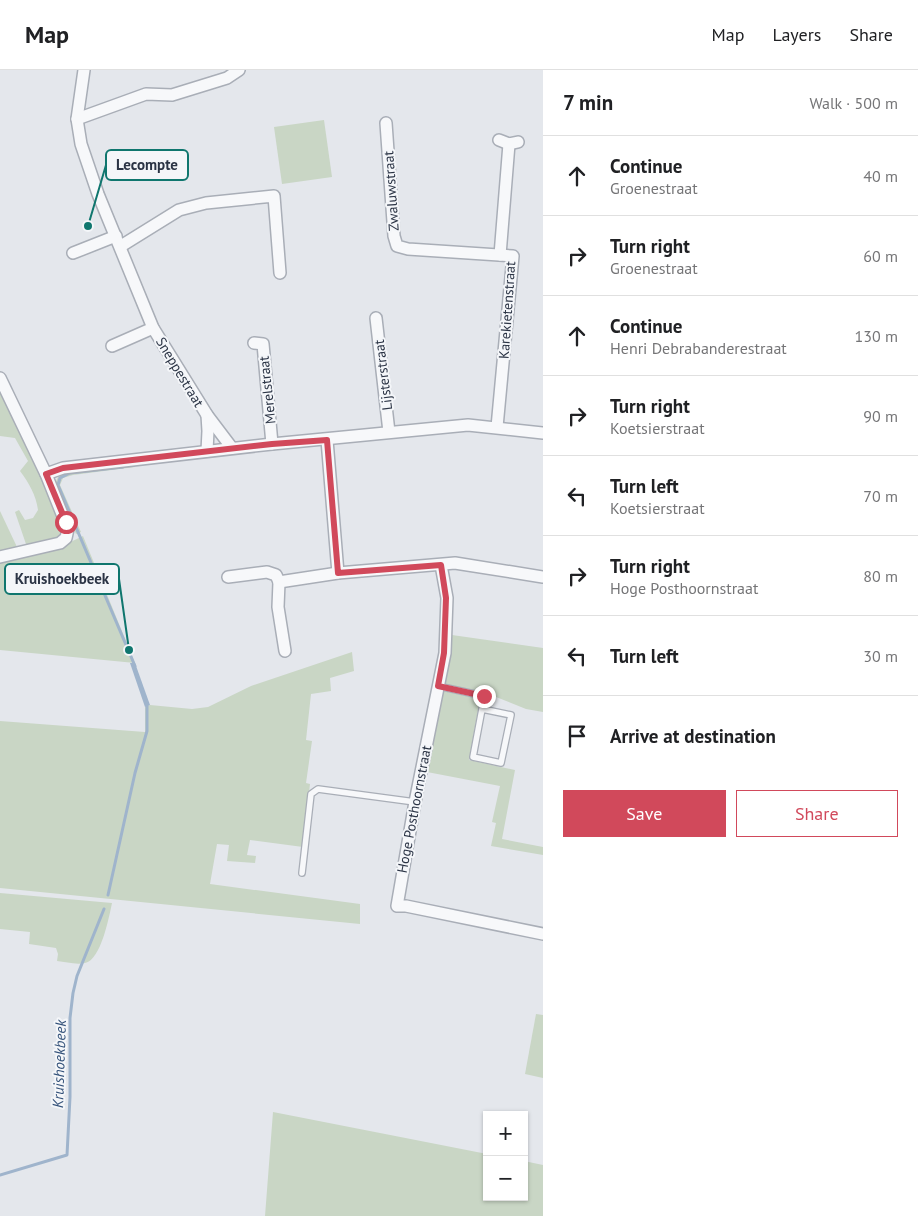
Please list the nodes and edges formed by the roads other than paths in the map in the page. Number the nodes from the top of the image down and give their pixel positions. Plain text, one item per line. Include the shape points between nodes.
1 (84, 70) edge
2 (239, 70) edge
3 (77, 119) junction
4 (386, 123) dead end
5 (509, 142) dead end
6 (119, 241) junction
7 (72, 253) dead end
8 (500, 255) junction
9 (280, 273) dead end
10 (376, 318) dead end
11 (153, 328) junction
12 (254, 343) dead end
13 (112, 346) dead end
14 (0, 378) edge
15 (206, 416) junction
16 (497, 427) junction
17 (389, 432) junction
18 (543, 433) edge
19 (327, 440) junction
20 (272, 444) junction
21 (232, 448) junction
22 (207, 451) junction
23 (46, 474) junction
24 (0, 557) edge
25 (441, 565) junction
26 (338, 573) junction
27 (228, 577) dead end
28 (543, 577) edge
29 (279, 582) junction
30 (285, 651) dead end
31 (438, 686) junction
32 (482, 709) junction
33 (414, 802) junction
34 (302, 873) dead end
35 (543, 934) edge

1 - 3 street, Sneppestraat
2 - 3 street via 228,78 172,95 146,94
3 - 6 street, Sneppestraat via 81,144 98,194
4 - 8 street, Zwaluwstraat via 397,246
5 - 8 street, Karekietenstraat
6 - 7 street
6 - 9 street via 179,210 206,203 274,196
6 - 11 street, Sneppestraat
8 - 16 street, Karekietenstraat via 513,256
10 - 17 street, Lijsterstraat
11 - 13 street, Sneppestraat
11 - 15 street, Sneppestraat
12 - 20 street, Merelstraat via 263,344
14 - 23 street
15 - 21 street, Sneppestraat
15 - 22 street, Sneppestraat
16 - 17 street via 468,425
16 - 18 street
17 - 19 street
19 - 20 street
19 - 26 street
20 - 21 street
21 - 22 street
22 - 23 street via 63,468
23 - 24 street via 66,522 66,538 55,545
25 - 26 street
25 - 28 street via 455,563
25 - 31 street, Hoge Posthoornstraat via 446,598 444,653
26 - 29 street
27 - 29 street via 267,572 276,575
29 - 30 street via 278,607
31 - 32 lane via 484,696
31 - 33 street, Hoge Posthoornstraat
32 - 32 lane via 511,715 502,763 473,757
33 - 34 lane via 318,789 311,794
33 - 35 street, Hoge Posthoornstraat via 397,906

